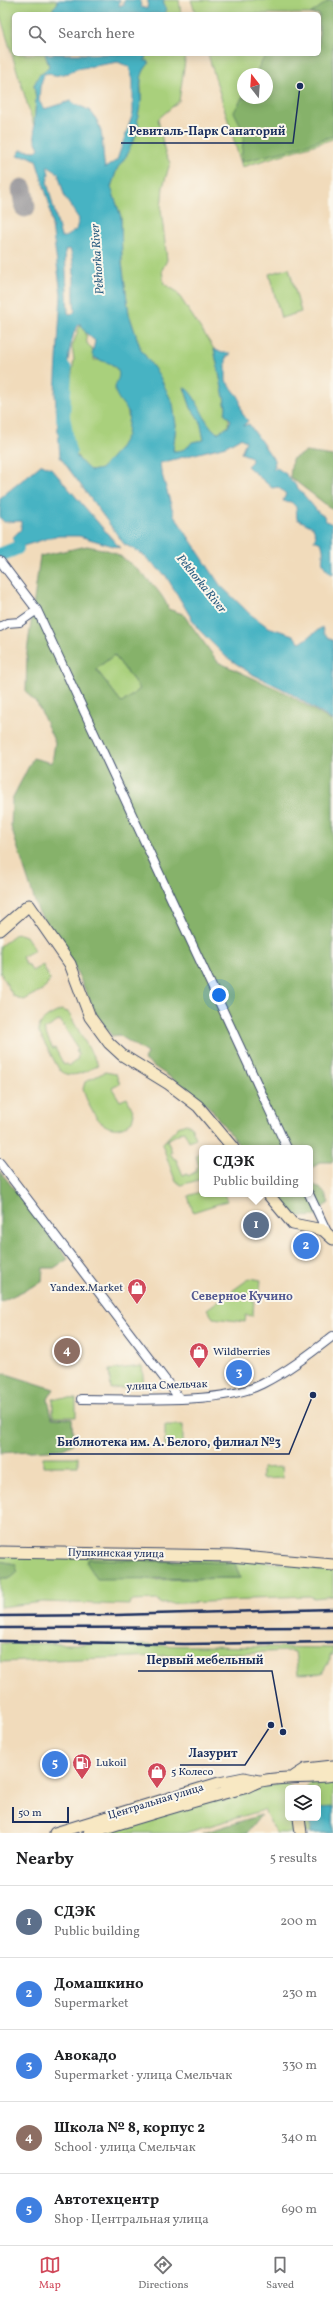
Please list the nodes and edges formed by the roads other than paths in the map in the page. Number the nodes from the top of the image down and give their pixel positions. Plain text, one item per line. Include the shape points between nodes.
1 (0, 561) edge
2 (37, 610) junction
3 (0, 627) edge
4 (0, 930) edge
5 (230, 1145) edge
6 (286, 1145) edge
7 (0, 1163) edge
8 (270, 1197) edge
9 (311, 1197) edge
10 (330, 1235) edge
11 (333, 1336) edge
12 (81, 1399) dead end
13 (180, 1399) junction
14 (0, 1552) edge
15 (333, 1565) edge
16 (333, 1766) edge
17 (333, 1775) edge
18 (295, 1776) junction
19 (259, 1781) junction
20 (296, 1785) edge
21 (299, 1821) edge
22 (55, 1833) edge
23 (89, 1833) edge
24 (301, 1833) edge

1 - 2 street
2 - 3 street via 20,622 7,623
2 - 6 street
4 - 5 street via 29,905 70,964 90,1017 109,1043 122,1055 169,1084 198,1106
7 - 13 street
8 - 10 street via 293,1224
9 - 10 street
11 - 13 street, улица Смельчак via 262,1385 236,1392
12 - 13 street, улица Смельчак
14 - 15 street, Пушкинская улица via 231,1556
16 - 18 street, Центральная улица via 306,1769
17 - 18 street, Центральная улица via 307,1779
18 - 19 street, Центральная улица
18 - 20 street
19 - 22 street, Центральная улица via 244,1778 219,1783
19 - 23 street, Центральная улица
21 - 24 street

